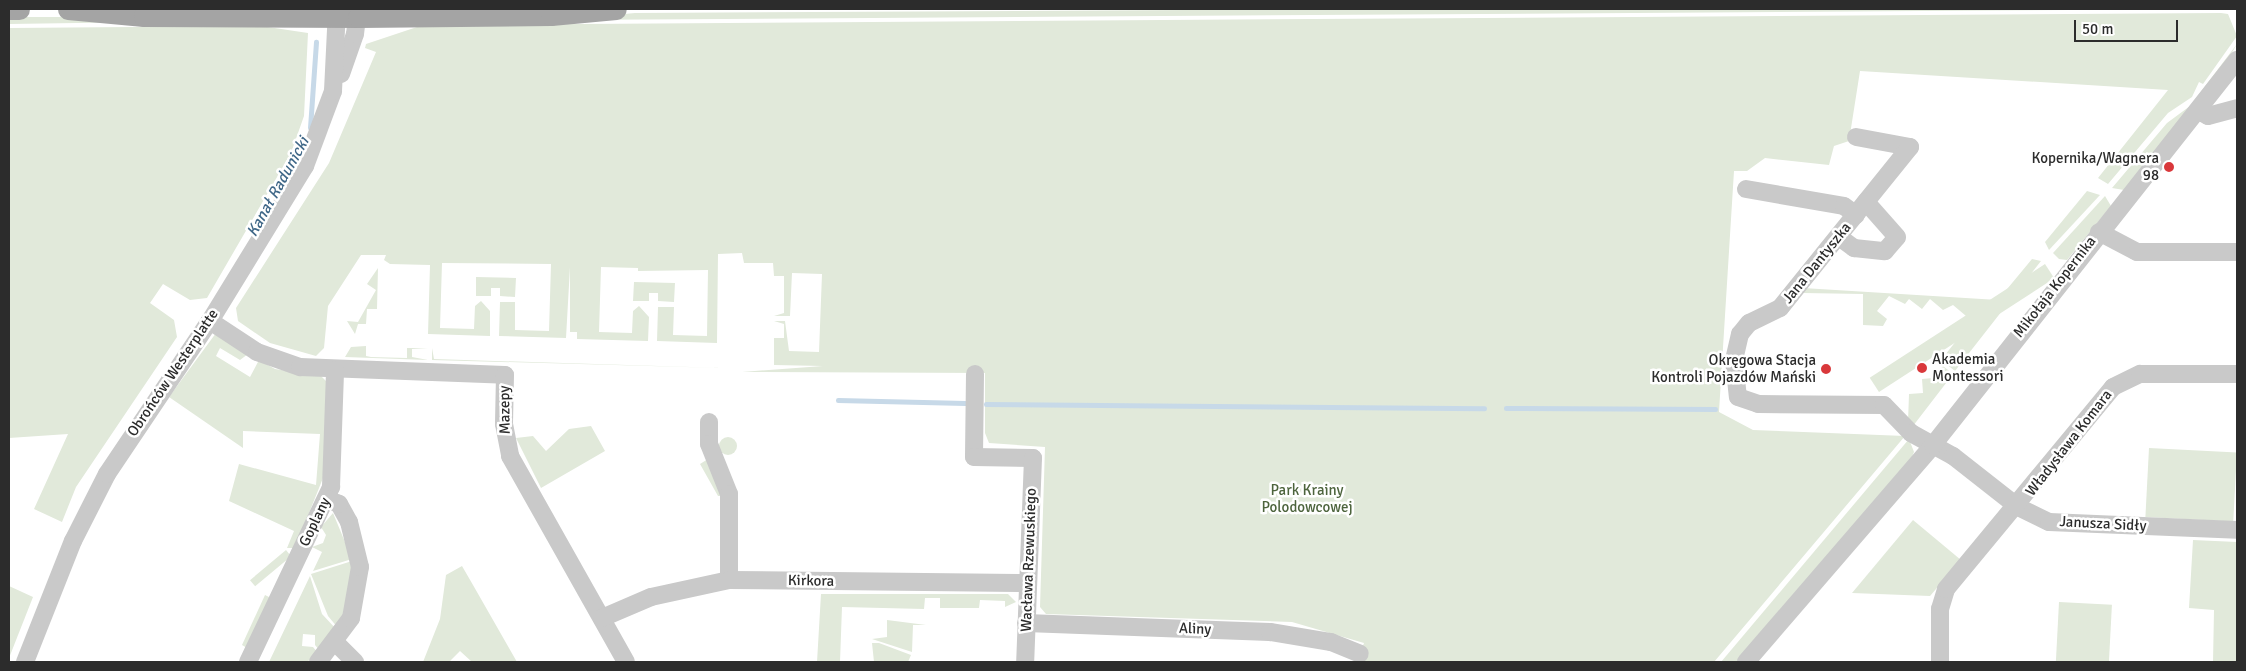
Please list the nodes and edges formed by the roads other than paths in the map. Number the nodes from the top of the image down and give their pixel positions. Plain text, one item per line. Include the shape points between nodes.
1 (9, 9) edge
2 (19, 9) edge
3 (68, 9) edge
4 (616, 9) edge
5 (337, 13) edge
6 (358, 13) edge
7 (2235, 66) edge
8 (333, 91) junction
9 (2237, 108) edge
10 (2199, 111) junction
11 (1856, 137) dead end
12 (1746, 189) dead end
13 (1861, 208) junction
14 (2099, 232) junction
15 (1839, 237) junction
16 (2237, 252) edge
17 (210, 321) junction
18 (335, 370) junction
19 (974, 374) dead end
20 (2237, 374) edge
21 (710, 422) dead end
22 (1933, 444) junction
23 (327, 499) junction
24 (2018, 507) junction
25 (2237, 530) edge
26 (729, 580) junction
27 (1027, 583) junction
28 (602, 618) junction
29 (1026, 623) junction
30 (336, 642) junction
31 (1360, 654) dead end
32 (25, 662) edge
33 (248, 662) edge
34 (318, 662) edge
35 (355, 662) edge
36 (626, 662) edge
37 (1025, 662) edge
38 (1746, 662) edge
39 (1940, 662) edge

1 - 2 main road
3 - 5 main road via 144,16
4 - 6 main road via 551,15
5 - 6 main road
5 - 8 street, Obrońców Westerplatte
6 - 8 street, Obrońców Westerplatte
7 - 10 street, Mikołaja Kopernika
8 - 17 street, Obrońców Westerplatte via 305,166
9 - 10 street via 2208,116
10 - 14 street, Mikołaja Kopernika
11 - 13 street, Jana Dantyszka via 1910,147
12 - 13 street
13 - 15 street, Jana Dantyszka
13 - 15 street via 1897,238 1886,251 1854,248
14 - 16 street via 2137,252
14 - 22 street, Mikołaja Kopernika
15 - 22 street, Jana Dantyszka via 1780,308 1749,323 1740,334 1734,360 1738,397 1758,404 1884,405 1911,433
17 - 18 street, Mazepy via 270,358 300,368
17 - 32 street, Obrońców Westerplatte via 92,499
18 - 23 street, Goplany
18 - 28 street, Mazepy via 505,375 504,424 510,456
19 - 27 street, Wacława Rzewuskiego via 974,456 1033,458
20 - 24 street, Władysława Komara via 2140,374 2120,380
21 - 26 street via 709,444 729,494
22 - 24 street, Janusza Sidły
22 - 38 street, Mikołaja Kopernika
23 - 30 street via 339,504 349,522 360,567 356,602
23 - 33 street, Goplany
24 - 25 street, Janusza Sidły via 2049,522
24 - 39 street, Władysława Komara via 1943,597
26 - 27 street, Kirkora
26 - 28 street, Kirkora via 651,597
27 - 29 street, Wacława Rzewuskiego
28 - 36 street, Mazepy
29 - 31 street, Aliny via 1270,632 1331,642
29 - 37 street, Wacława Rzewuskiego
30 - 34 street
30 - 35 street

